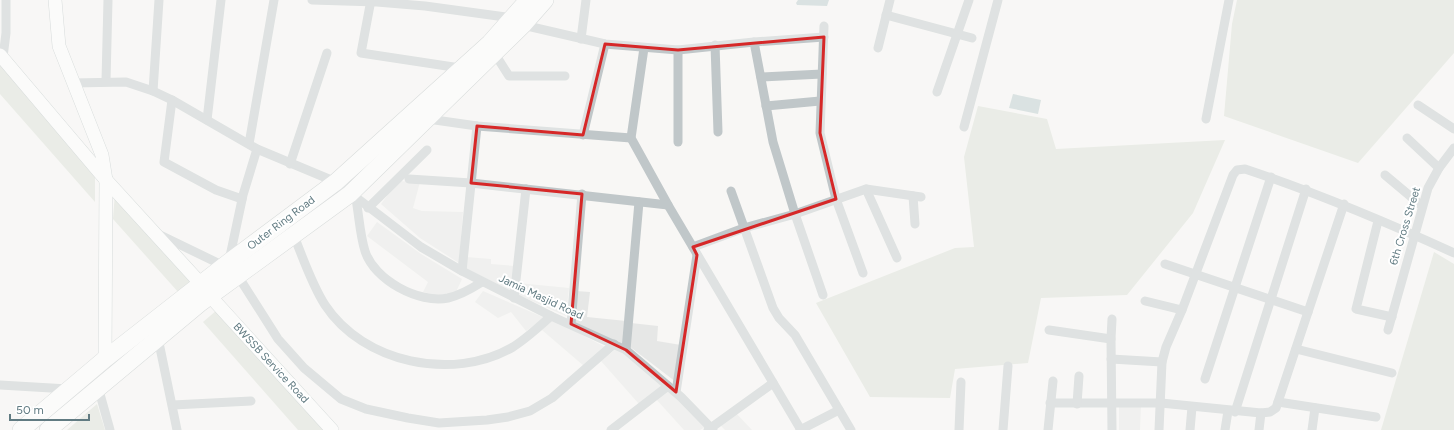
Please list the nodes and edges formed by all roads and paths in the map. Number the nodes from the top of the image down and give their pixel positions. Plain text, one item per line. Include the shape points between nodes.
1 (6, 0) edge
2 (55, 0) edge
3 (108, 0) edge
4 (159, 0) edge
5 (221, 0) edge
6 (274, 0) edge
7 (312, 0) edge
8 (528, 0) edge
9 (545, 0) edge
10 (586, 0) edge
11 (890, 0) edge
12 (969, 0) edge
13 (998, 0) edge
14 (1229, 0) edge
15 (330, 1) edge
16 (371, 1) edge
17 (425, 3) edge
18 (886, 15) junction
19 (518, 22) junction
20 (824, 26) dead end
21 (957, 33) junction
22 (824, 37) junction
23 (972, 38) dead end
24 (581, 39) junction
25 (754, 42) junction
26 (605, 44) junction
27 (715, 45) junction
28 (644, 48) junction
29 (878, 48) dead end
30 (678, 50) junction
31 (327, 53) dead end
32 (495, 54) junction
33 (1, 56) edge
34 (460, 68) junction
35 (822, 74) junction
36 (564, 76) dead end
37 (761, 77) junction
38 (106, 81) junction
39 (72, 83) junction
40 (153, 91) junction
41 (937, 92) dead end
42 (172, 100) junction
43 (820, 101) junction
44 (1418, 104) dead end
45 (766, 106) junction
46 (428, 119) junction
47 (1206, 119) dead end
48 (207, 120) junction
49 (477, 126) junction
50 (964, 127) dead end
51 (1454, 129) edge
52 (718, 132) dead end
53 (582, 135) junction
54 (631, 138) junction
55 (1407, 138) dead end
56 (678, 142) dead end
57 (249, 144) junction
58 (1454, 148) edge
59 (258, 149) junction
60 (427, 150) dead end
61 (290, 164) junction
62 (1439, 168) junction
63 (1385, 175) dead end
64 (1271, 177) junction
65 (409, 179) dead end
66 (106, 180) junction
67 (336, 182) junction
68 (471, 183) junction
69 (526, 189) junction
70 (1306, 189) junction
71 (866, 190) junction
72 (731, 191) dead end
73 (582, 194) junction
74 (353, 197) junction
75 (242, 199) junction
76 (836, 199) junction
77 (639, 202) junction
78 (1344, 204) junction
79 (668, 205) junction
80 (1422, 206) junction
81 (368, 208) junction
82 (795, 214) junction
83 (1378, 221) junction
84 (916, 224) dead end
85 (744, 228) junction
86 (153, 231) junction
87 (1414, 235) junction
88 (294, 236) junction
89 (695, 251) junction
90 (1454, 253) edge
91 (897, 258) dead end
92 (1165, 264) dead end
93 (230, 268) junction
94 (462, 271) junction
95 (863, 273) dead end
96 (1195, 274) junction
97 (482, 282) junction
98 (1234, 287) junction
99 (205, 290) junction
100 (823, 295) dead end
101 (514, 298) junction
102 (1271, 300) junction
103 (1145, 301) dead end
104 (1182, 310) junction
105 (1308, 312) junction
106 (550, 316) junction
107 (1392, 317) junction
108 (1112, 319) dead end
109 (571, 324) junction
110 (1049, 330) dead end
111 (1388, 330) dead end
112 (158, 338) junction
113 (1111, 339) junction
114 (614, 344) junction
115 (1296, 349) junction
116 (626, 350) junction
117 (105, 358) junction
118 (1111, 359) junction
119 (1162, 362) junction
120 (1008, 366) dead end
121 (1392, 373) dead end
122 (1079, 376) dead end
123 (1205, 379) dead end
124 (1053, 381) dead end
125 (961, 382) dead end
126 (773, 383) junction
127 (0, 385) edge
128 (668, 386) junction
129 (98, 387) junction
130 (68, 389) junction
131 (676, 392) junction
132 (251, 402) dead end
133 (1278, 402) junction
134 (1050, 403) junction
135 (1112, 403) junction
136 (1161, 403) junction
137 (1077, 404) junction
138 (173, 405) junction
139 (1192, 407) junction
140 (1315, 408) junction
141 (839, 410) junction
142 (1231, 411) junction
143 (1261, 413) junction
144 (1376, 418) dead end
145 (710, 429) edge
146 (20, 430) edge
147 (48, 430) edge
148 (110, 430) edge
149 (177, 430) edge
150 (332, 430) edge
151 (612, 430) edge
152 (801, 430) edge
153 (851, 430) edge
154 (960, 430) edge
155 (1003, 430) edge
156 (1048, 430) edge
157 (1112, 430) edge
158 (1159, 430) edge
159 (1190, 430) edge
160 (1226, 430) edge
161 (1259, 430) edge
162 (1312, 430) edge

1 - 33 street via 6,33
2 - 39 street via 59,46
3 - 38 street
4 - 40 street
5 - 48 street
6 - 57 street
7 - 15 street
8 - 19 highway, Outer Ring Road
9 - 19 highway, Outer Ring Road
10 - 24 street
11 - 18 street
12 - 21 street
13 - 50 street
14 - 47 street
15 - 16 street
16 - 17 street
16 - 34 street via 361,53
17 - 19 street
18 - 21 street
18 - 29 street
19 - 24 street
19 - 32 highway, Outer Ring Road
19 - 34 highway, Outer Ring Road
20 - 22 street
21 - 23 street
21 - 41 street
22 - 25 street
22 - 35 street
24 - 26 street
25 - 27 street
25 - 37 street
26 - 28 street
26 - 53 street
27 - 30 street
27 - 52 street
28 - 30 street
28 - 54 street
30 - 56 street
31 - 61 street
32 - 36 street via 509,76
32 - 46 highway, Outer Ring Road
33 - 66 street, BWSSB Service Road
34 - 67 highway, Outer Ring Road
35 - 37 street
35 - 43 street
37 - 45 street
38 - 39 street, Jamia Masjid Road
38 - 40 street, Jamia Masjid Road via 126,82
39 - 66 street via 102,155
40 - 42 street, Jamia Masjid Road
42 - 48 street, Jamia Masjid Road
42 - 75 street via 164,162 216,190
43 - 45 street
43 - 76 street via 820,133
44 - 51 street
45 - 82 street via 773,142
46 - 49 street
46 - 74 highway, Outer Ring Road
48 - 57 street, Jamia Masjid Road
49 - 53 street
49 - 68 street
53 - 54 street
54 - 79 street
55 - 62 street
57 - 59 street, Jamia Masjid Road
58 - 62 street, 6th Cross Street
59 - 61 street, Jamia Masjid Road
59 - 75 street
60 - 81 street
61 - 67 street, Jamia Masjid Road
62 - 80 street, 6th Cross Street
63 - 80 street
64 - 70 street
64 - 96 street via 1245,169 1237,170 1233,174
64 - 98 street
65 - 68 street
66 - 86 street, BWSSB Service Road
66 - 117 street
67 - 74 street, Jamia Masjid Road
67 - 93 highway, Outer Ring Road
68 - 69 street
68 - 94 street
69 - 73 street
69 - 101 street
70 - 78 street
70 - 102 street
71 - 76 street
71 - 84 street via 917,196
71 - 91 street
72 - 85 street
73 - 77 street
73 - 109 street
74 - 81 street, Jamia Masjid Road
74 - 88 highway, Outer Ring Road
74 - 97 street via 366,252 376,269 390,282 408,292 436,298 464,293
75 - 93 street
76 - 82 street
76 - 95 street
77 - 79 street
77 - 116 street
78 - 83 street
78 - 105 street
79 - 89 street
80 - 87 street, 6th Cross Street
81 - 94 street, Jamia Masjid Road via 421,247
82 - 85 street
82 - 100 street
83 - 87 street
83 - 107 street via 1356,309
85 - 89 street
85 - 141 street via 773,308 795,335
86 - 93 street
86 - 99 street, BWSSB Service Road
87 - 90 street
87 - 107 street, 6th Cross Street
88 - 93 highway, Outer Ring Road
88 - 106 street via 325,305 340,323 373,349 398,358 449,365 482,359 512,347
89 - 126 street
89 - 131 street
92 - 96 street
93 - 99 highway, Outer Ring Road
93 - 114 street via 278,339 304,368 341,399 408,418 439,423 487,420 530,411 552,398
94 - 97 street, Jamia Masjid Road
96 - 98 street
96 - 104 street
97 - 101 street, Jamia Masjid Road
98 - 102 street
98 - 123 street
99 - 112 highway, Outer Ring Road
99 - 117 highway, Outer Ring Road
99 - 150 street, BWSSB Service Road
101 - 106 street, Jamia Masjid Road
102 - 105 street
102 - 142 street
103 - 104 street
104 - 119 street
105 - 115 street
106 - 109 street, Jamia Masjid Road
107 - 111 street, 6th Cross Street
108 - 113 street
109 - 114 street, Jamia Masjid Road
110 - 113 street
112 - 129 highway, Outer Ring Road
112 - 138 street
113 - 118 street
114 - 116 street, Jamia Masjid Road
115 - 121 street
115 - 133 street
116 - 128 street, Jamia Masjid Road
117 - 130 highway, Outer Ring Road
118 - 119 street
118 - 135 street
119 - 136 street
120 - 155 street
122 - 137 street
124 - 134 street
125 - 154 street
126 - 145 street
126 - 152 street
127 - 130 street
128 - 131 street, Jamia Masjid Road
128 - 151 street
129 - 147 highway, Outer Ring Road
129 - 148 street
130 - 146 highway, Outer Ring Road
131 - 145 street, Jamia Masjid Road
132 - 138 street
133 - 140 street
133 - 143 street via 1276,408 1270,412
134 - 137 street
134 - 156 street
135 - 136 street
135 - 137 street
135 - 157 street
136 - 139 street
136 - 158 street
138 - 149 street
139 - 142 street
139 - 159 street
140 - 144 street
140 - 162 street
141 - 152 street
141 - 153 street
142 - 143 street
142 - 160 street
143 - 161 street

